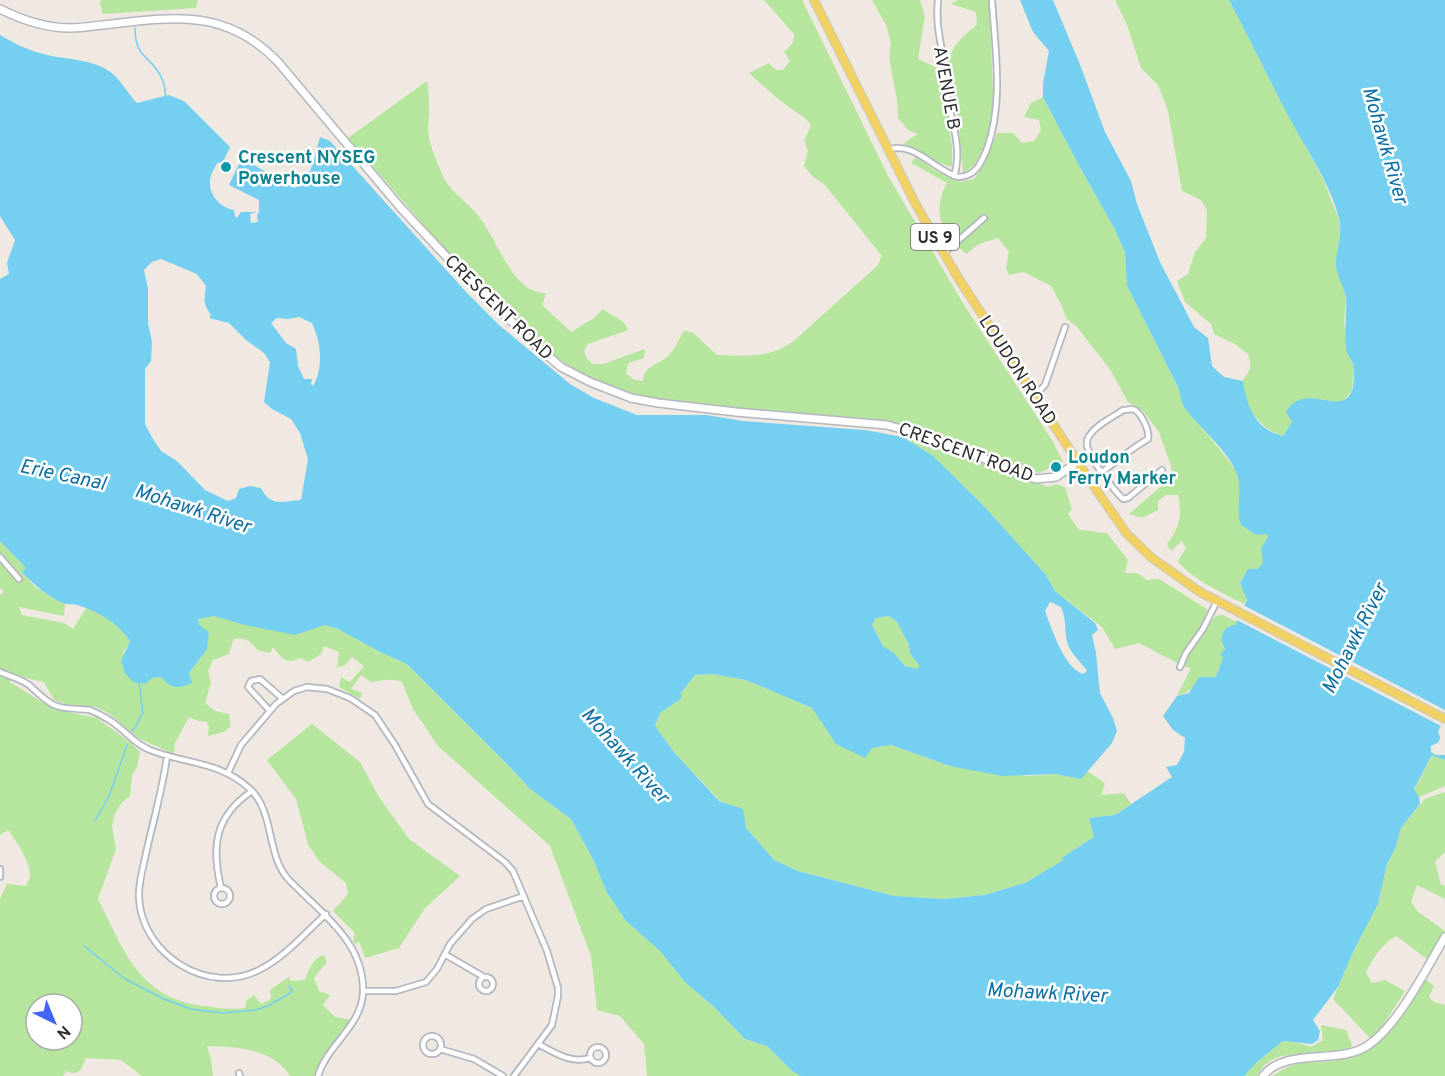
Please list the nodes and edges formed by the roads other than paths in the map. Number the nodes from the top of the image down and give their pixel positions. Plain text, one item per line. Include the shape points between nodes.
1 (814, 0) edge
2 (938, 0) edge
3 (992, 0) edge
4 (0, 9) edge
5 (888, 150) junction
6 (954, 176) junction
7 (984, 218) dead end
8 (944, 253) junction
9 (1065, 327) dead end
10 (1034, 396) junction
11 (1078, 462) junction
12 (1162, 470) dead end
13 (1102, 472) junction
14 (1090, 481) junction
15 (0, 556) edge
16 (20, 579) dead end
17 (1217, 602) junction
18 (1180, 667) dead end
19 (0, 672) edge
20 (283, 699) junction
21 (270, 711) junction
22 (1445, 719) edge
23 (167, 756) junction
24 (228, 773) junction
25 (252, 791) junction
26 (0, 869) edge
27 (0, 877) edge
28 (221, 888) dead end
29 (524, 896) junction
30 (326, 914) junction
31 (1445, 937) edge
32 (446, 955) junction
33 (484, 977) dead end
34 (363, 991) junction
35 (538, 1044) junction
36 (440, 1049) dead end
37 (590, 1058) dead end
38 (318, 1076) edge
39 (503, 1076) edge
40 (514, 1076) edge
41 (1263, 1076) edge

1 - 5 main road, LOUDON ROAD / US 9
2 - 6 street, AVENUE B via 937,30 957,150
3 - 6 street via 997,74 994,126 980,166 966,176
4 - 11 street, CRESCENT ROAD via 24,20 71,28 168,18 198,19 249,37 278,62 400,207 535,345 561,367 613,393 727,411 887,425 932,438 1036,479 1056,477
5 - 6 street via 906,148
5 - 8 main road, LOUDON ROAD / US 9
7 - 8 street
8 - 10 main road, LOUDON ROAD / US 9
9 - 10 street via 1045,385
10 - 11 main road, LOUDON ROAD / US 9
11 - 14 main road, LOUDON ROAD / US 9
12 - 13 street via 1125,499
13 - 13 street via 1148,439 1149,431 1133,410 1123,410 1088,437 1088,449
13 - 14 street
14 - 17 main road, LOUDON ROAD / US 9 via 1120,525 1152,558
15 - 16 street
17 - 18 street
17 - 22 main road, LOUDON ROAD / US 9
19 - 23 street via 27,684 55,706 91,710 109,719 133,740
20 - 21 street
20 - 21 street via 260,679 251,681 248,687
20 - 29 street via 294,691 314,687 350,698 367,708 383,726 428,804 505,862
21 - 24 street via 241,745
23 - 24 street via 204,763
23 - 30 street via 139,885 141,915 163,952 197,973 233,977 251,973 277,958
24 - 25 street
25 - 28 street via 237,801 220,829 215,854
25 - 30 street via 264,812 280,867
26 - 27 street
29 - 32 street via 486,909 459,932
29 - 35 street via 558,988 552,1025
30 - 34 street via 357,956
31 - 41 street via 1388,1027 1366,1047 1335,1056 1290,1060 1273,1066
32 - 33 street
32 - 34 street via 419,985 396,991
34 - 38 street via 356,1018 328,1055
35 - 37 street via 570,1059
35 - 40 street
36 - 39 street via 474,1059

